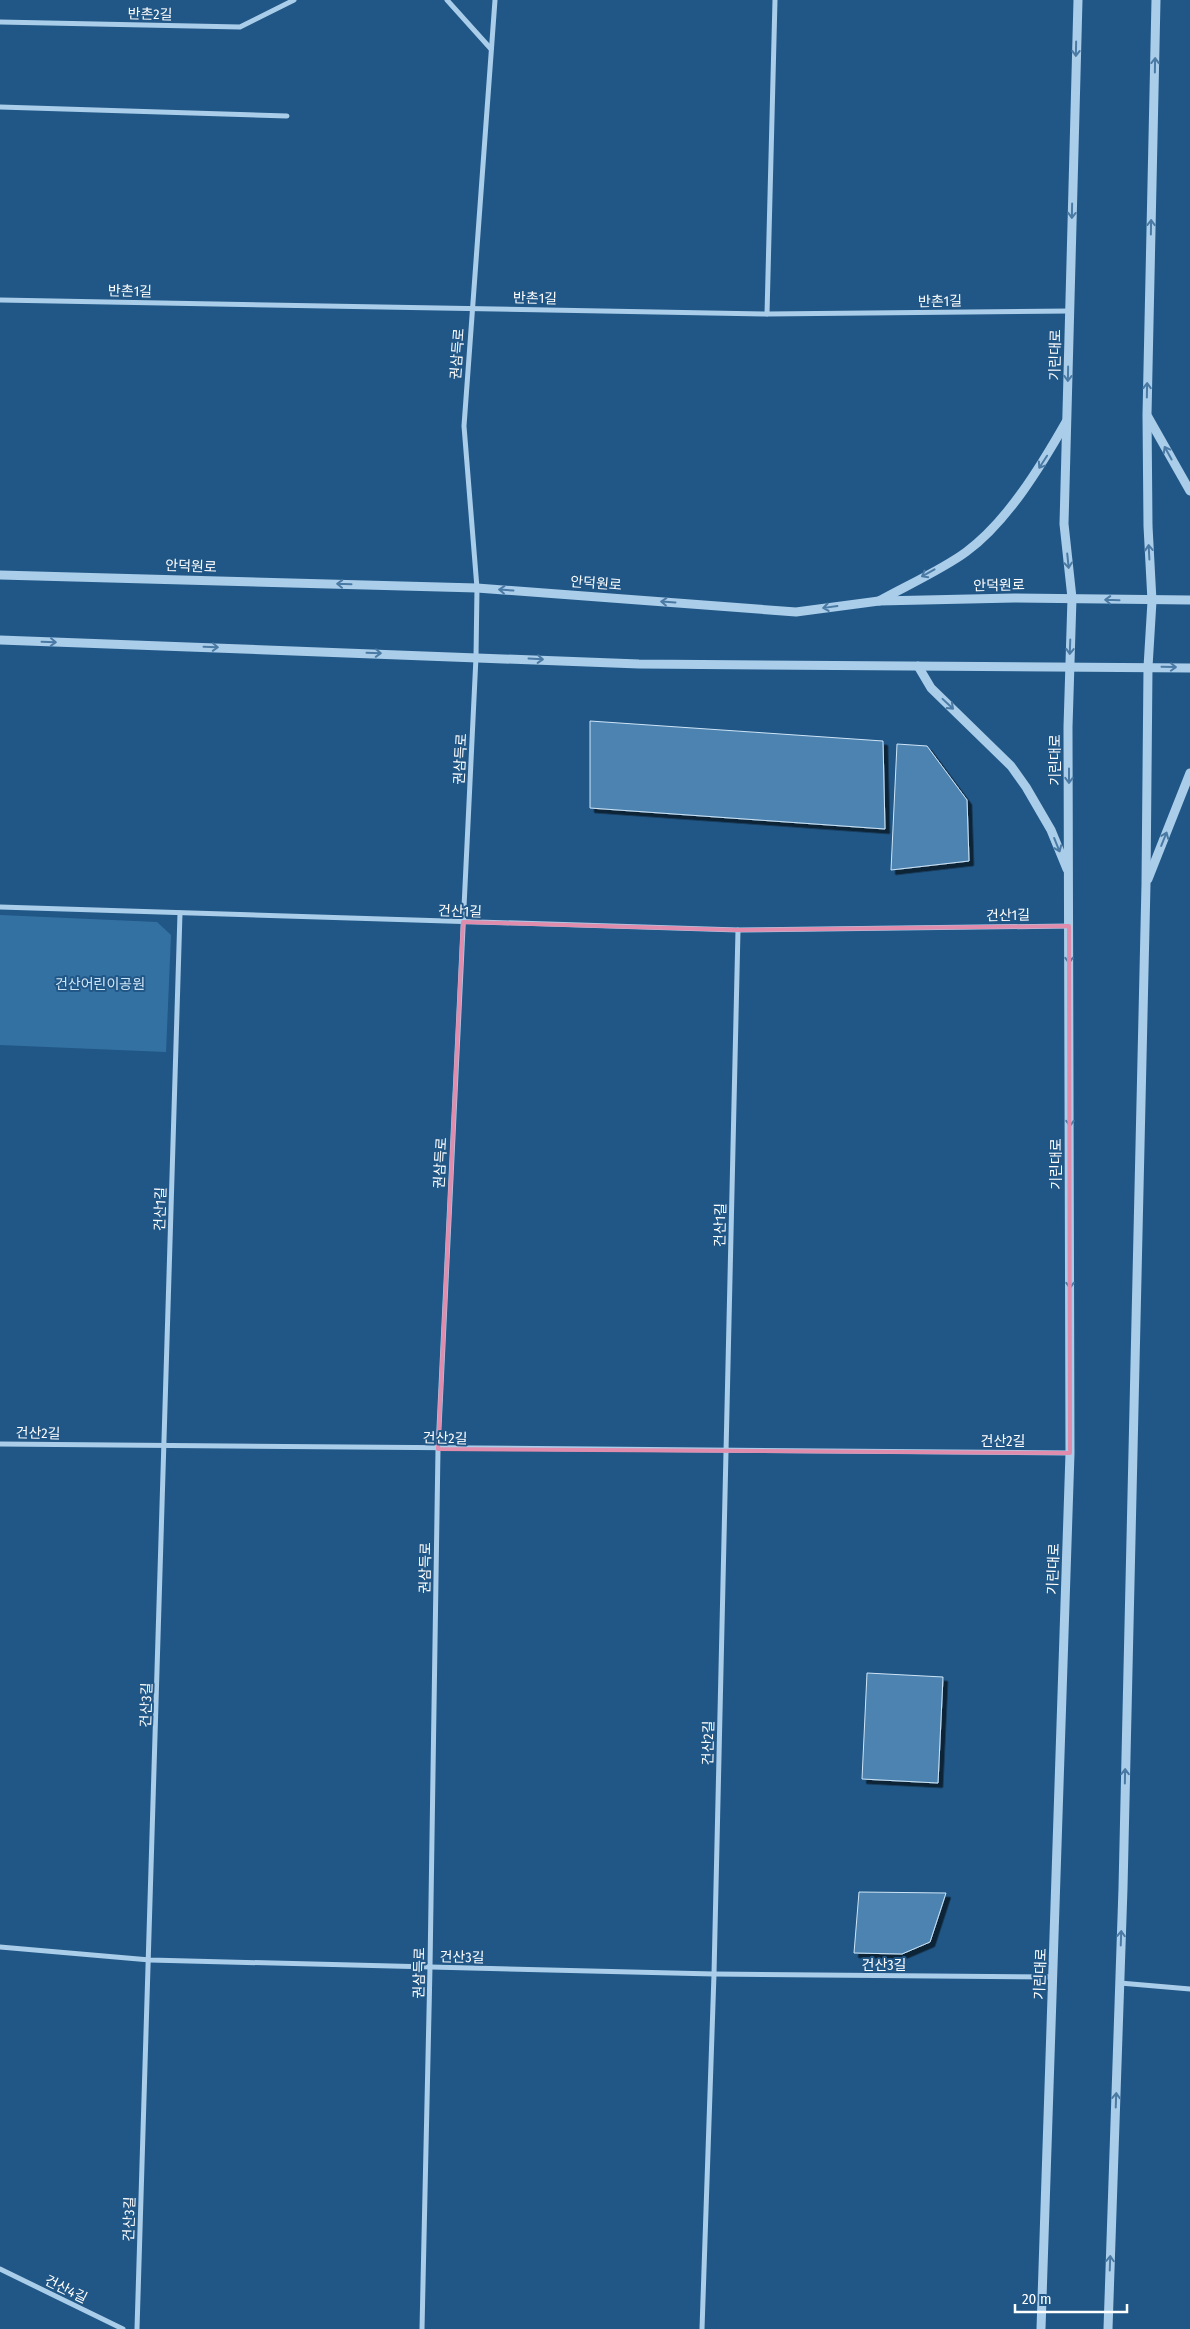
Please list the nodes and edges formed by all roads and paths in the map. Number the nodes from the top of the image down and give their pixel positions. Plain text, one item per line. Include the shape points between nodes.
1 (294, 0) edge
2 (448, 0) edge
3 (495, 0) edge
4 (775, 0) edge
5 (1078, 0) edge
6 (1156, 0) edge
7 (0, 22) edge
8 (491, 49) junction
9 (0, 107) edge
10 (287, 116) dead end
11 (0, 300) edge
12 (472, 308) junction
13 (1070, 310) junction
14 (767, 314) junction
15 (1147, 415) junction
16 (1067, 420) junction
17 (1190, 491) edge
18 (0, 575) edge
19 (477, 588) junction
20 (1072, 598) junction
21 (1190, 600) edge
22 (879, 601) junction
23 (1152, 601) junction
24 (0, 640) edge
25 (476, 656) junction
26 (918, 666) junction
27 (1070, 666) junction
28 (1148, 667) junction
29 (1190, 668) edge
30 (1190, 772) edge
31 (1069, 875) junction
32 (1146, 884) junction
33 (0, 907) edge
34 (180, 913) junction
35 (463, 922) junction
36 (1069, 926) junction
37 (738, 930) junction
38 (730, 1280) joint
39 (0, 1444) edge
40 (165, 1445) junction
41 (438, 1449) junction
42 (726, 1451) junction
43 (1070, 1453) junction
44 (0, 1947) edge
45 (150, 1960) junction
46 (430, 1967) junction
47 (714, 1974) junction
48 (1054, 1977) junction
49 (1120, 1983) junction
50 (1190, 1989) edge
51 (0, 2268) edge
52 (122, 2329) edge
53 (137, 2329) edge
54 (422, 2329) edge
55 (702, 2329) edge
56 (1041, 2329) edge
57 (1108, 2329) edge

1 - 7 street, 반촌2길 via 240,27
2 - 8 street
3 - 8 street, 권삼득로
4 - 14 street
5 -> 13 street, 기린대로
15 -> 6 street
8 - 12 street, 권삼득로
9 - 10 street
11 - 12 street, 반촌1길
12 - 14 street, 반촌1길
12 - 19 street, 권삼득로 via 464,426
13 - 14 street, 반촌1길
13 -> 16 street, 기린대로
17 -> 15 street
23 -> 15 street
16 -> 20 street, 기린대로 via 1064,524
16 -> 22 street via 1027,486 991,529 966,552
19 -> 18 street, 안덕원로
22 -> 19 street, 안덕원로 via 796,612
19 - 25 street, 권삼득로
20 - 22 street, 안덕원로
23 -> 20 street, 안덕원로
20 -> 27 street, 기린대로
21 - 23 street, 안덕원로
23 - 28 street
24 -> 25 street
25 -> 26 street via 639,664
25 - 35 street, 권삼득로
26 - 27 street
26 -> 31 street via 931,688 986,740 1021,780 1051,830
27 - 28 street
27 -> 31 street, 기린대로
28 -> 29 street
28 - 32 street
32 -> 30 street
31 - 36 street, 기린대로
49 -> 32 street
33 - 34 street, 건산1길
34 - 35 street, 건산1길
34 - 40 street, 건산1길
35 - 37 street, 건산1길
35 - 41 street, 권삼득로
36 - 37 street, 건산1길
36 -> 43 street, 기린대로
37 - 38 street, 건산1길
38 - 42 street, 건산2길
39 - 40 street, 건산2길
40 - 41 street, 건산2길
40 - 45 street, 건산3길
41 - 42 street, 건산2길
41 - 46 street, 권삼득로
42 - 43 street, 건산2길
42 - 47 street, 건산2길
43 - 48 street, 기린대로
44 - 45 street, 건산3길
45 - 46 street, 건산3길
45 - 53 street, 건산3길
46 - 47 street, 건산3길
46 - 54 street, 권삼득로
47 - 48 street, 건산3길
47 - 55 street
48 - 56 street, 기린대로
49 - 50 street
57 -> 49 street
51 - 52 street, 건산4길

